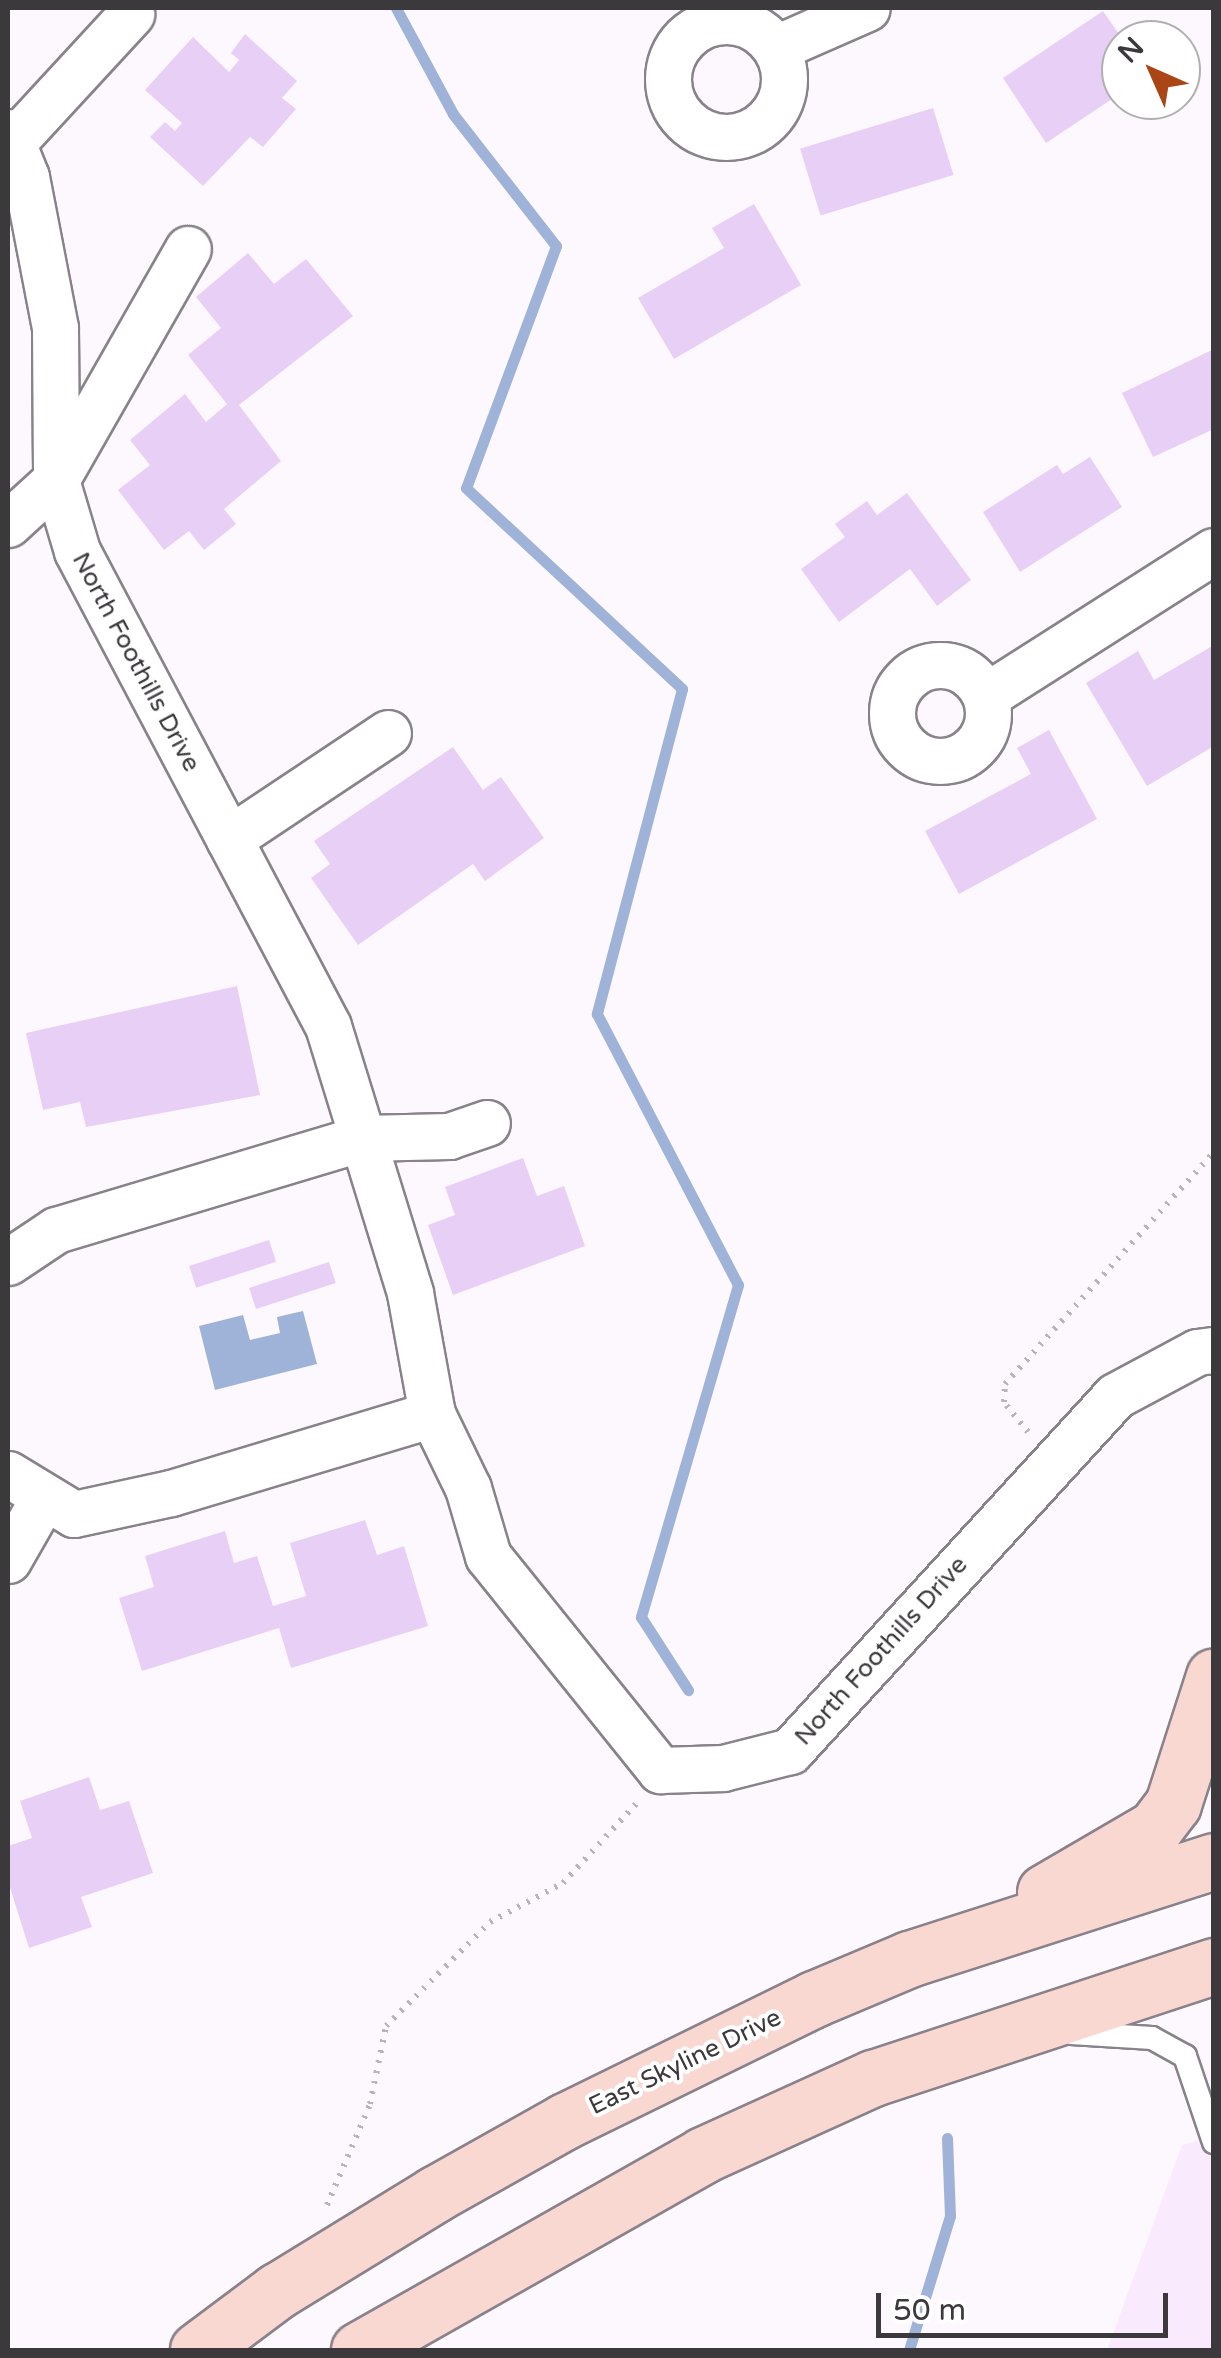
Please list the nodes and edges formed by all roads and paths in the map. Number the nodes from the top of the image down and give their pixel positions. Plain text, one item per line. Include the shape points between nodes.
1 (867, 8) edge
2 (131, 14) dead end
3 (776, 48) dead end
4 (14, 159) edge
5 (188, 249) dead end
6 (56, 480) junction
7 (8, 524) edge
8 (1214, 552) edge
9 (986, 696) dead end
10 (388, 733) dead end
11 (228, 838) junction
12 (487, 1123) dead end
13 (364, 1138) junction
14 (1214, 1152) edge
15 (8, 1262) edge
16 (1214, 1350) edge
17 (432, 1414) junction
18 (1042, 1471) junction
19 (25, 1486) edge
20 (8, 1560) edge
21 (1214, 1676) edge
22 (660, 1770) junction
23 (1214, 1861) edge
24 (1214, 1931) edge
25 (953, 1946) junction
26 (1214, 1966) edge
27 (1142, 1988) junction
28 (1007, 2032) junction
29 (1214, 2142) edge
30 (322, 2215) dead end
31 (198, 2350) edge
32 (359, 2350) edge

1 - 3 street
2 - 4 street, North Foothills Drive
4 - 6 street, North Foothills Drive via 55,328
5 - 6 street
6 - 7 street
6 - 11 street, North Foothills Drive via 77,551
8 - 9 street
10 - 11 street
11 - 13 street, North Foothills Drive via 328,1026
12 - 13 street via 449,1136
13 - 15 street via 56,1230
13 - 17 street, North Foothills Drive via 410,1293
14 - 18 path via 1005,1384 1004,1402 1026,1426
16 - 18 street, North Foothills Drive via 1197,1352 1115,1396
17 - 19 street via 171,1493 74,1514
17 - 22 street, North Foothills Drive via 468,1488 488,1556
18 - 22 street, North Foothills Drive via 790,1751 723,1768
19 - 20 street
21 - 25 main road via 1173,1804 1155,1828
22 - 30 path via 615,1834 563,1882 490,1922 386,2026 370,2104
23 - 25 main road, East Skyline Drive
24 - 27 main road
25 - 31 main road, East Skyline Drive via 814,1999 566,2121 277,2291
26 - 27 main road
27 - 28 main road
28 - 29 lane via 1122,2033 1173,2048 1198,2077
28 - 32 main road via 873,2078 704,2155

